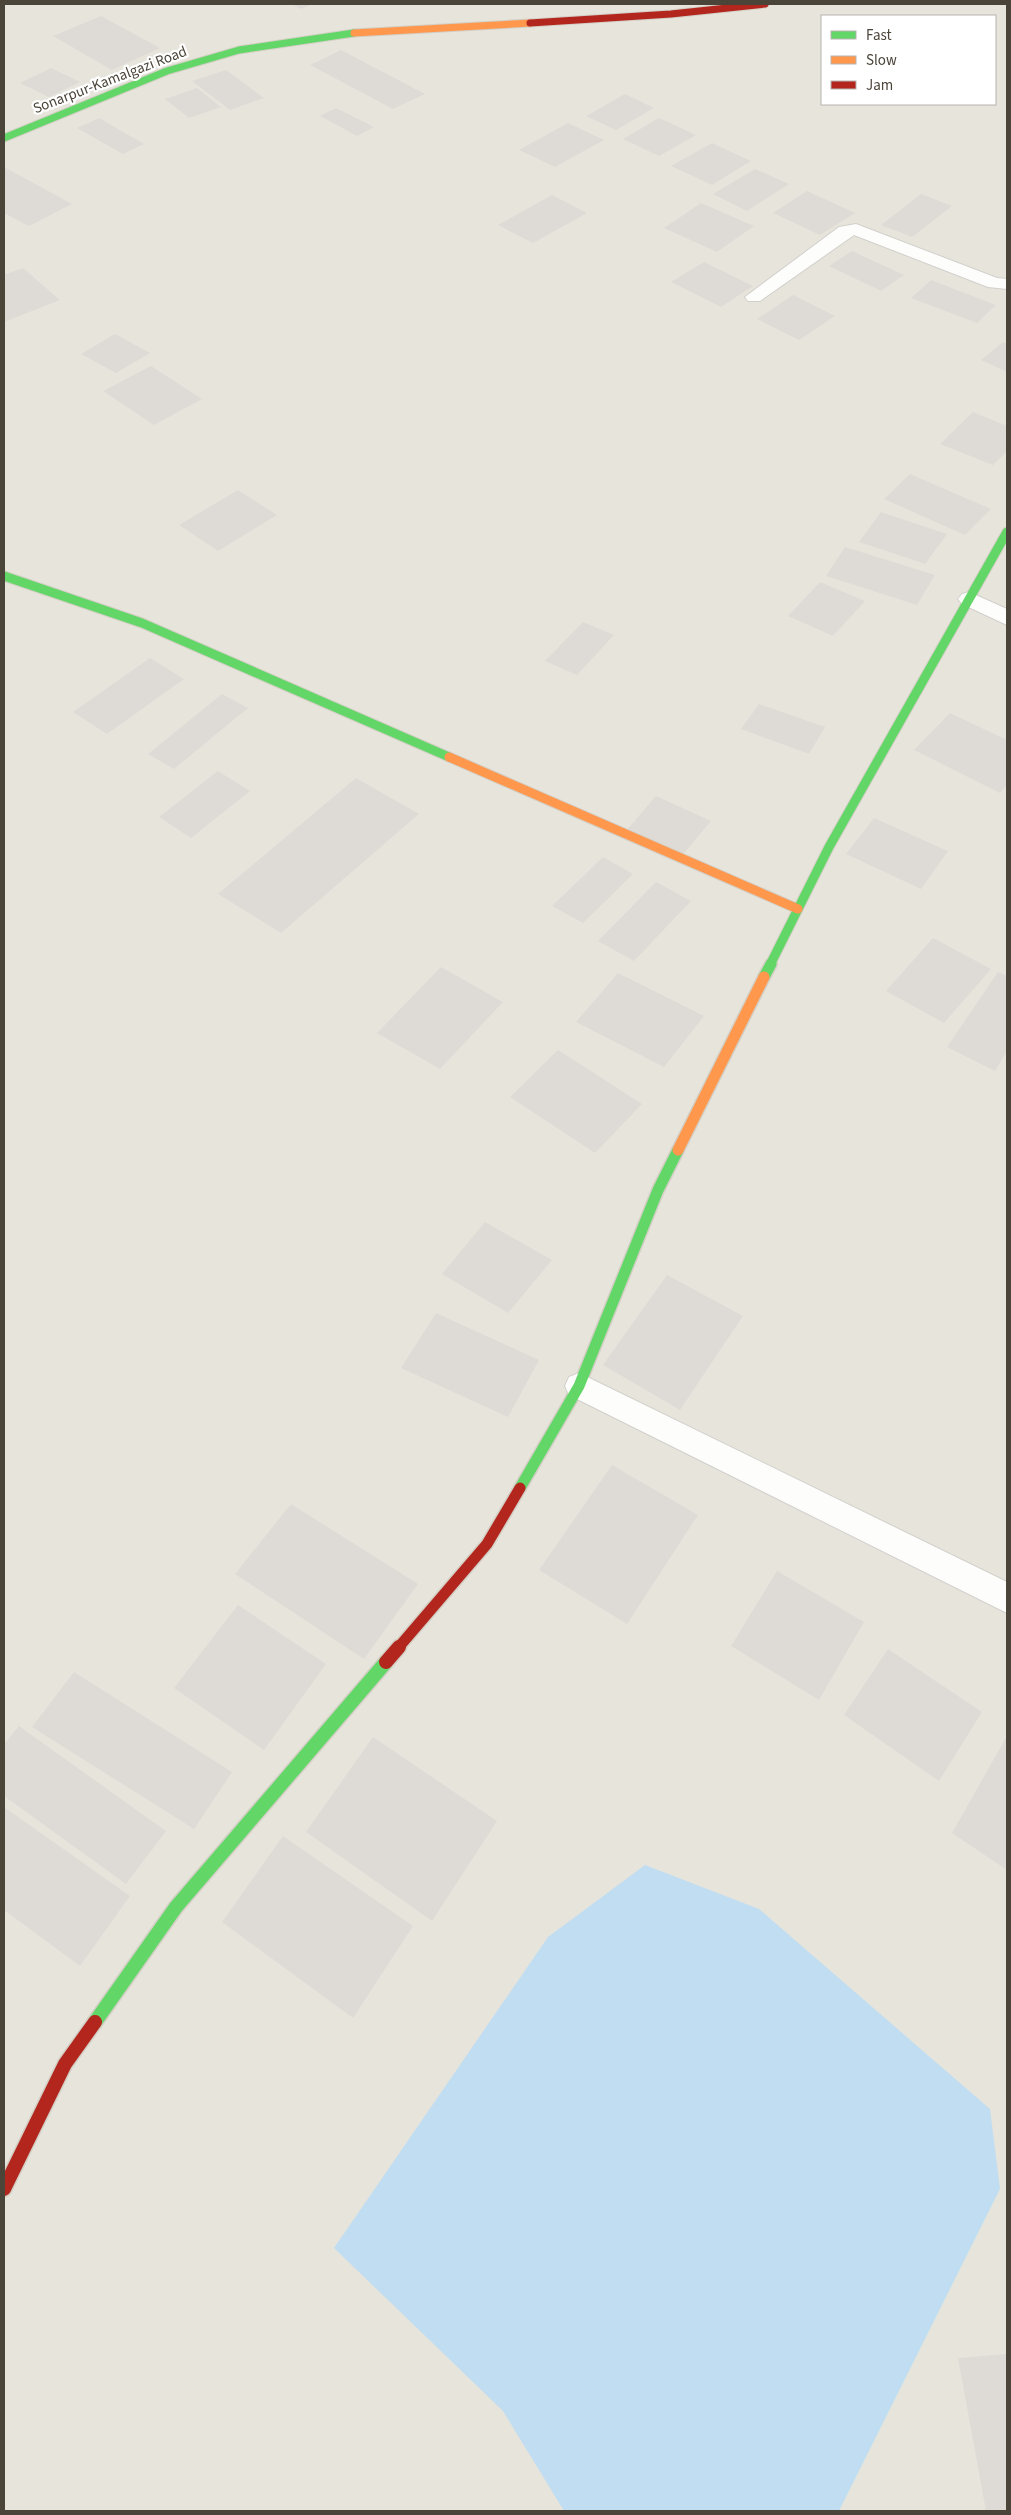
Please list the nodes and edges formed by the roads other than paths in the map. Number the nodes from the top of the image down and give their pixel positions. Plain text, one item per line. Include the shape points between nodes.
1 (762, 4) edge
2 (4, 138) edge
3 (1007, 284) edge
4 (754, 297) dead end
5 (1007, 532) edge
6 (4, 576) edge
7 (969, 599) junction
8 (1007, 618) edge
9 (798, 909) junction
10 (579, 1386) junction
11 (1007, 1598) edge
12 (4, 2189) edge

1 - 2 street, Sonarpur-Kamalgazi Road via 671,14 340,34 239,50 166,71
3 - 4 street via 994,283 856,230 845,231
5 - 7 street
6 - 9 street via 142,624
7 - 8 street
7 - 9 street via 834,838
9 - 10 street via 658,1190
10 - 11 street
10 - 12 street via 487,1544 176,1907 65,2064

